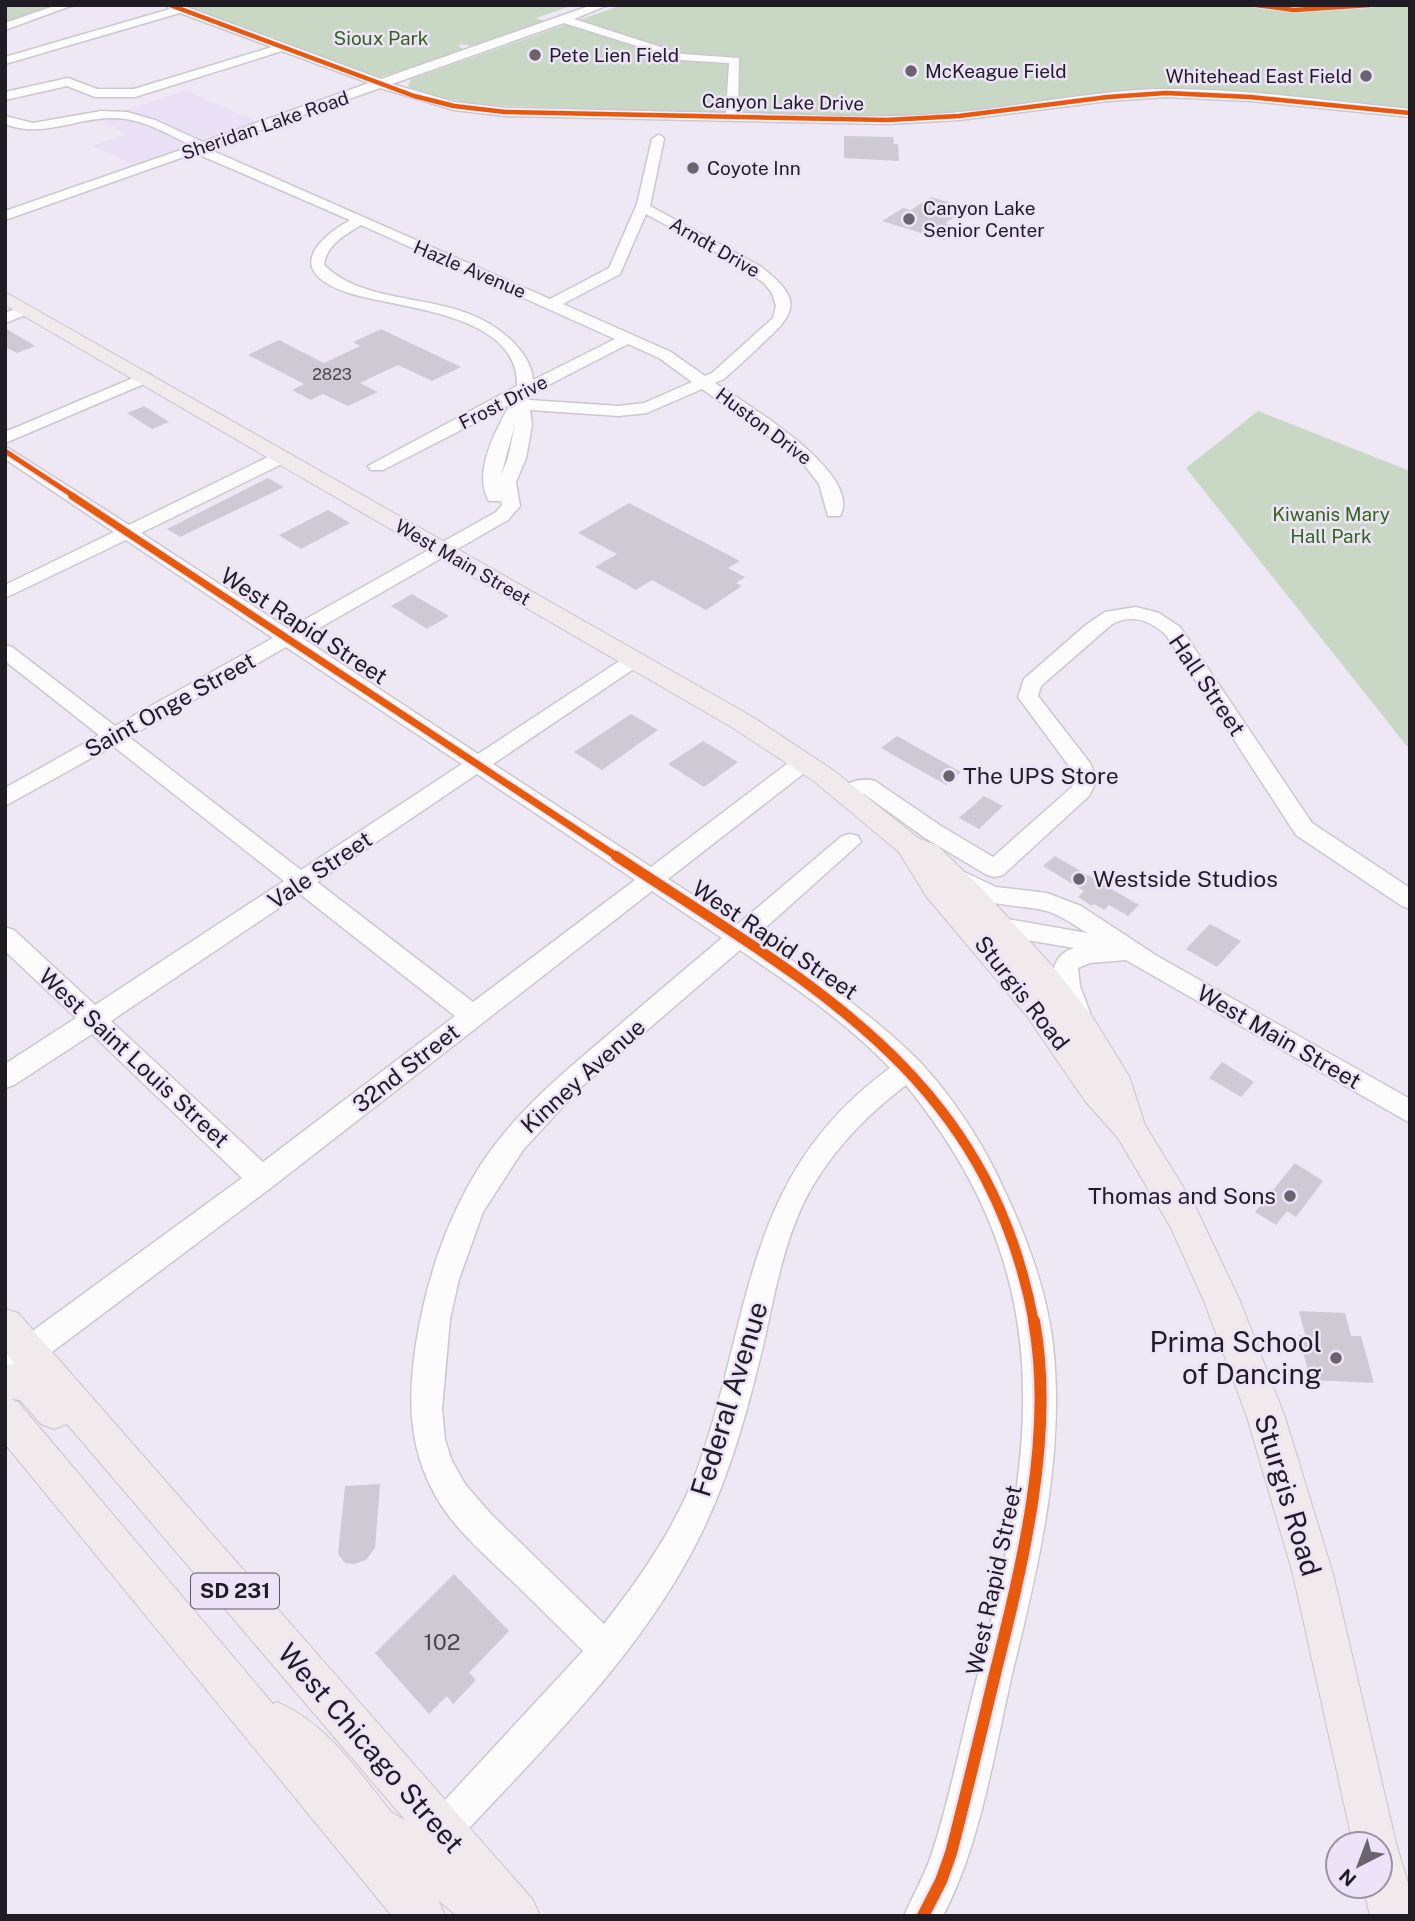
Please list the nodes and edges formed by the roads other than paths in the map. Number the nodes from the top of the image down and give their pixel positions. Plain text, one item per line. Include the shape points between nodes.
1 (68, 5) edge
2 (603, 5) edge
3 (176, 7) edge
4 (564, 19) junction
5 (5, 27) edge
6 (283, 47) junction
7 (5, 61) edge
8 (380, 84) junction
9 (5, 96) edge
10 (1410, 113) edge
11 (732, 118) junction
12 (5, 120) edge
13 (658, 139) dead end
14 (199, 148) junction
15 (643, 208) junction
16 (5, 216) edge
17 (359, 221) junction
18 (5, 297) edge
19 (551, 304) junction
20 (16, 314) edge
21 (629, 338) junction
22 (145, 378) junction
23 (704, 381) junction
24 (523, 398) junction
25 (5, 438) edge
26 (5, 451) edge
27 (282, 457) junction
28 (377, 466) dead end
29 (834, 512) dead end
30 (128, 533) junction
31 (444, 550) junction
32 (5, 592) edge
33 (288, 639) junction
34 (5, 652) edge
35 (634, 660) junction
36 (114, 737) junction
37 (804, 762) junction
38 (478, 764) junction
39 (848, 794) junction
40 (5, 798) edge
41 (933, 832) junction
42 (850, 842) dead end
43 (911, 852) junction
44 (946, 869) junction
45 (652, 879) junction
46 (301, 882) junction
47 (1410, 900) edge
48 (1073, 912) junction
49 (5, 936) edge
50 (740, 938) junction
51 (996, 940) junction
52 (1122, 952) junction
53 (1149, 963) junction
54 (472, 1016) junction
55 (94, 1019) junction
56 (1082, 1027) junction
57 (909, 1068) junction
58 (5, 1078) edge
59 (1410, 1112) edge
60 (1130, 1128) junction
61 (262, 1179) junction
62 (10, 1357) edge
63 (5, 1415) edge
64 (606, 1649) junction
65 (240, 1697) junction
66 (442, 1830) junction
67 (1373, 1830) edge
68 (408, 1899) edge
69 (488, 1916) edge
70 (517, 1916) edge
71 (923, 1916) edge

1 - 5 street
2 - 4 street, Sheridan Lake Road
3 - 6 street, Canyon Lake Drive
3 - 7 street
4 - 8 street, Sheridan Lake Road
4 - 11 street via 685,58 736,60
6 - 8 street, Canyon Lake Drive
6 - 9 street via 135,93 95,93 68,82
8 - 11 street, Canyon Lake Drive via 454,106 563,118
8 - 14 street, Sheridan Lake Road
10 - 11 street, Canyon Lake Drive via 1166,93 911,119
12 - 14 street, Hazle Avenue via 32,129 121,114
13 - 15 street
14 - 16 street, Sheridan Lake Road
14 - 17 street, Hazle Avenue
15 - 19 street via 615,271
15 - 23 street, Arndt Drive via 761,273 774,283 784,301 783,315 773,329 722,372
17 - 19 street, Hazle Avenue
17 - 24 street via 318,254 317,266 323,274 355,290 434,306 482,324 518,358 525,375
18 - 20 main road, West Main Street
19 - 21 street, Hazle Avenue
20 - 22 main road, West Main Street
21 - 23 street, Hazle Avenue
21 - 24 street, Frost Drive
22 - 25 street
22 - 27 main road, West Main Street
23 - 24 street via 631,411
23 - 29 street, Huston Drive via 810,458 831,490
24 - 28 street, Frost Drive
24 - 31 street, Saint Onge Street via 524,425 507,482 511,506
26 - 30 street, West Rapid Street
27 - 30 street
27 - 31 main road, West Main Street
30 - 32 street
30 - 33 street, West Rapid Street
31 - 33 street, Saint Onge Street
31 - 35 main road, West Main Street
33 - 36 street, Saint Onge Street
33 - 38 street, West Rapid Street
34 - 36 street
35 - 37 main road, West Main Street
35 - 38 street, Vale Street
36 - 40 street, Saint Onge Street
36 - 46 street
37 - 39 main road, West Main Street
37 - 45 street, 32nd Street
38 - 45 street, West Rapid Street
38 - 46 street, Vale Street
39 - 41 street, Hall Street via 867,786
39 - 43 main road, West Main Street
41 - 43 street
41 - 47 street, Hall Street via 995,869 1081,790 1085,774 1027,693 1037,678 1108,619 1119,614 1147,614 1172,631 1304,829
42 - 50 street, Kinney Avenue
43 - 44 main road, West Main Street via 928,853
43 - 51 main road, Sturgis Road via 936,889
44 - 48 street, West Main Street via 991,895 1047,902
44 - 51 main road, Sturgis Road
45 - 50 street, West Rapid Street
45 - 54 street, 32nd Street
46 - 54 street
46 - 55 street, Vale Street
48 - 51 street via 1023,910 1007,914
48 - 53 street, West Main Street
49 - 55 street, West Saint Louis Street
50 - 57 street, West Rapid Street via 843,1008
50 - 64 street, Kinney Avenue via 564,1088 530,1120 500,1158 458,1231 432,1329 425,1413 435,1461 447,1485 486,1532
51 - 52 street, West Main Street via 1078,940
51 - 56 main road, Sturgis Road via 1044,977
51 - 60 main road, Sturgis Road via 1096,1092
52 - 53 street, West Main Street
52 - 56 street via 1082,954 1064,966
53 - 59 street, West Main Street
54 - 61 street, 32nd Street
55 - 58 street, Vale Street
55 - 61 street, West Saint Louis Street
56 - 60 main road, Sturgis Road via 1118,1085
57 - 64 street, Federal Avenue via 841,1128 794,1194 773,1248 704,1492 672,1556
57 - 71 street, West Rapid Street via 980,1166 1011,1235 1032,1309 1040,1389 1035,1476 1017,1585 951,1853
60 - 67 main road, Sturgis Road via 1184,1219 1222,1301 1266,1417 1313,1574
61 - 62 street, 32nd Street
62 - 66 main road, West Chicago Street / SD 231 via 154,1497
63 - 65 main road, SD 231
64 - 66 street, Federal Avenue
65 - 66 main road via 316,1753 375,1828 397,1843 420,1841
65 - 68 main road, SD 231
66 - 68 street, Federal Avenue
66 - 70 main road, West Chicago Street / SD 231
68 - 69 main road via 425,1875 454,1881

